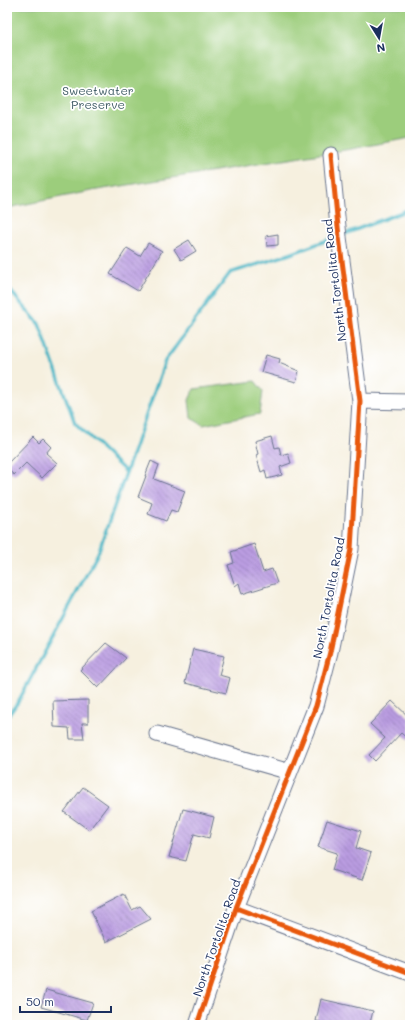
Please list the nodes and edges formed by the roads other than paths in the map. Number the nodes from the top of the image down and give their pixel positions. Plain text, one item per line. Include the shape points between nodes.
1 (332, 154) dead end
2 (360, 401) junction
3 (410, 402) edge
4 (157, 734) dead end
5 (290, 772) junction
6 (236, 908) junction
7 (410, 973) edge
8 (197, 1025) edge

1 - 2 street, North Tortolita Road via 339,237
2 - 3 street
2 - 5 street, North Tortolita Road via 351,549 316,706
4 - 5 street
5 - 6 street, North Tortolita Road
6 - 7 street
6 - 8 street, North Tortolita Road

